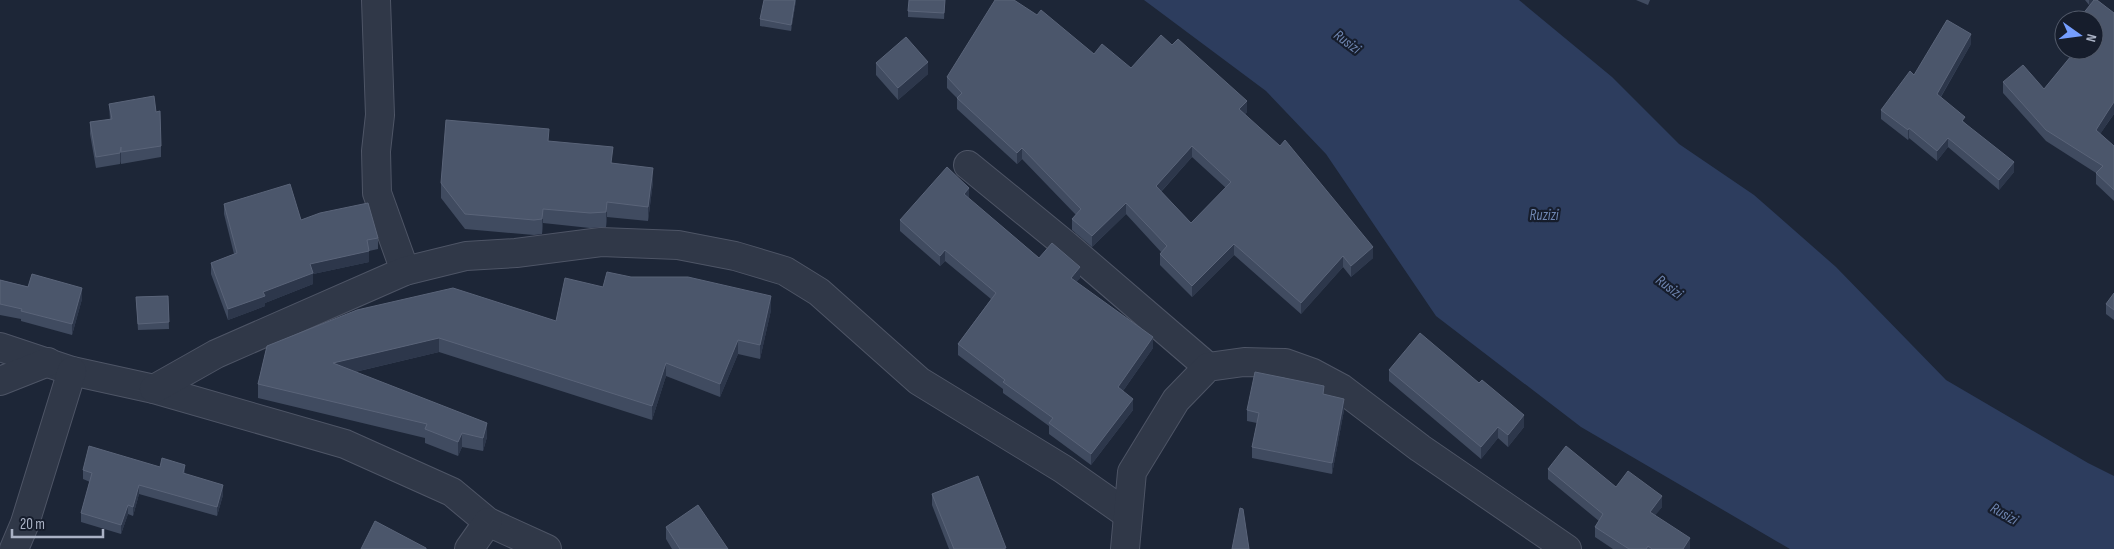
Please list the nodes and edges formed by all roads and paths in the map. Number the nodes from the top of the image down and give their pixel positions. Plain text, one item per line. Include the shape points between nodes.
1 (376, 0) edge
2 (968, 165) dead end
3 (405, 271) junction
4 (0, 347) edge
5 (60, 367) junction
6 (1208, 367) junction
7 (0, 381) edge
8 (154, 389) junction
9 (1126, 514) junction
10 (488, 522) junction
11 (14, 549) edge
12 (470, 549) edge
13 (547, 549) edge
14 (1125, 549) edge
15 (1567, 549) edge

1 - 3 street via 380,115 376,151 377,193
2 - 6 street
3 - 8 street via 216,354
3 - 9 street via 466,256 601,242 678,245 736,256 785,271 818,292 919,381 1063,469
4 - 5 street
5 - 7 street
5 - 8 street
5 - 11 street via 25,523
6 - 9 street via 1176,400 1132,472
6 - 15 street via 1244,362 1285,363 1313,372 1341,388 1420,448
8 - 10 street via 345,444 452,492
9 - 14 street
10 - 12 street
10 - 13 street

